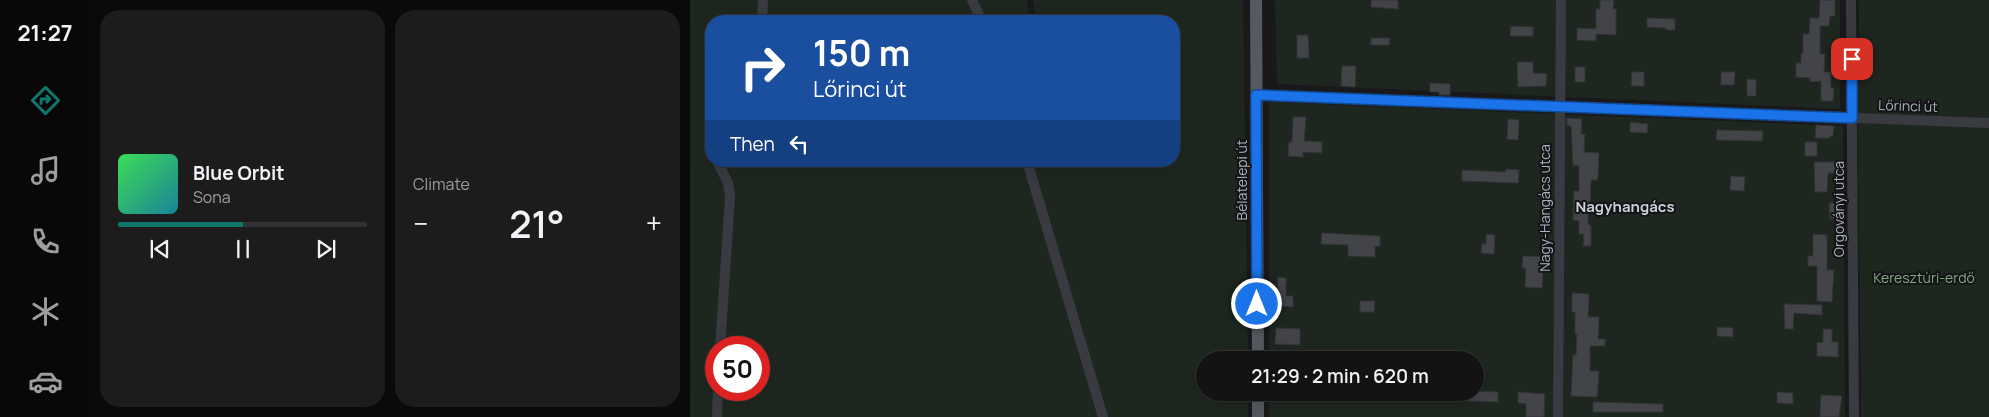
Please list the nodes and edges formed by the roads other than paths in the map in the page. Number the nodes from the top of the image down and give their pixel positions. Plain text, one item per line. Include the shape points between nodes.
1 (763, 0) edge
2 (972, 0) edge
3 (1256, 0) edge
4 (1561, 0) edge
5 (1851, 0) edge
6 (762, 15) edge
7 (979, 15) edge
8 (1256, 95) junction
9 (1559, 107) junction
10 (1852, 118) junction
11 (1989, 124) edge
12 (720, 167) edge
13 (1028, 167) edge
14 (721, 336) edge
15 (1258, 351) edge
16 (718, 401) edge
17 (1258, 401) edge
18 (717, 417) edge
19 (1103, 417) edge
20 (1258, 417) edge
21 (1558, 417) edge
22 (1854, 417) edge

1 - 6 street
2 - 7 street
3 - 8 main road, Bélatelepi út
4 - 9 street, Nagy-Hangács utca
5 - 10 street, Orgoványi utca
8 - 9 street, Lőrinci út
8 - 15 main road, Bélatelepi út
9 - 10 street, Lőrinci út
9 - 21 street, Nagy-Hangács utca
10 - 11 street, Lőrinci út
10 - 22 street, Orgoványi utca
12 - 14 street via 728,183 730,197
13 - 19 street
16 - 18 street
17 - 20 main road

